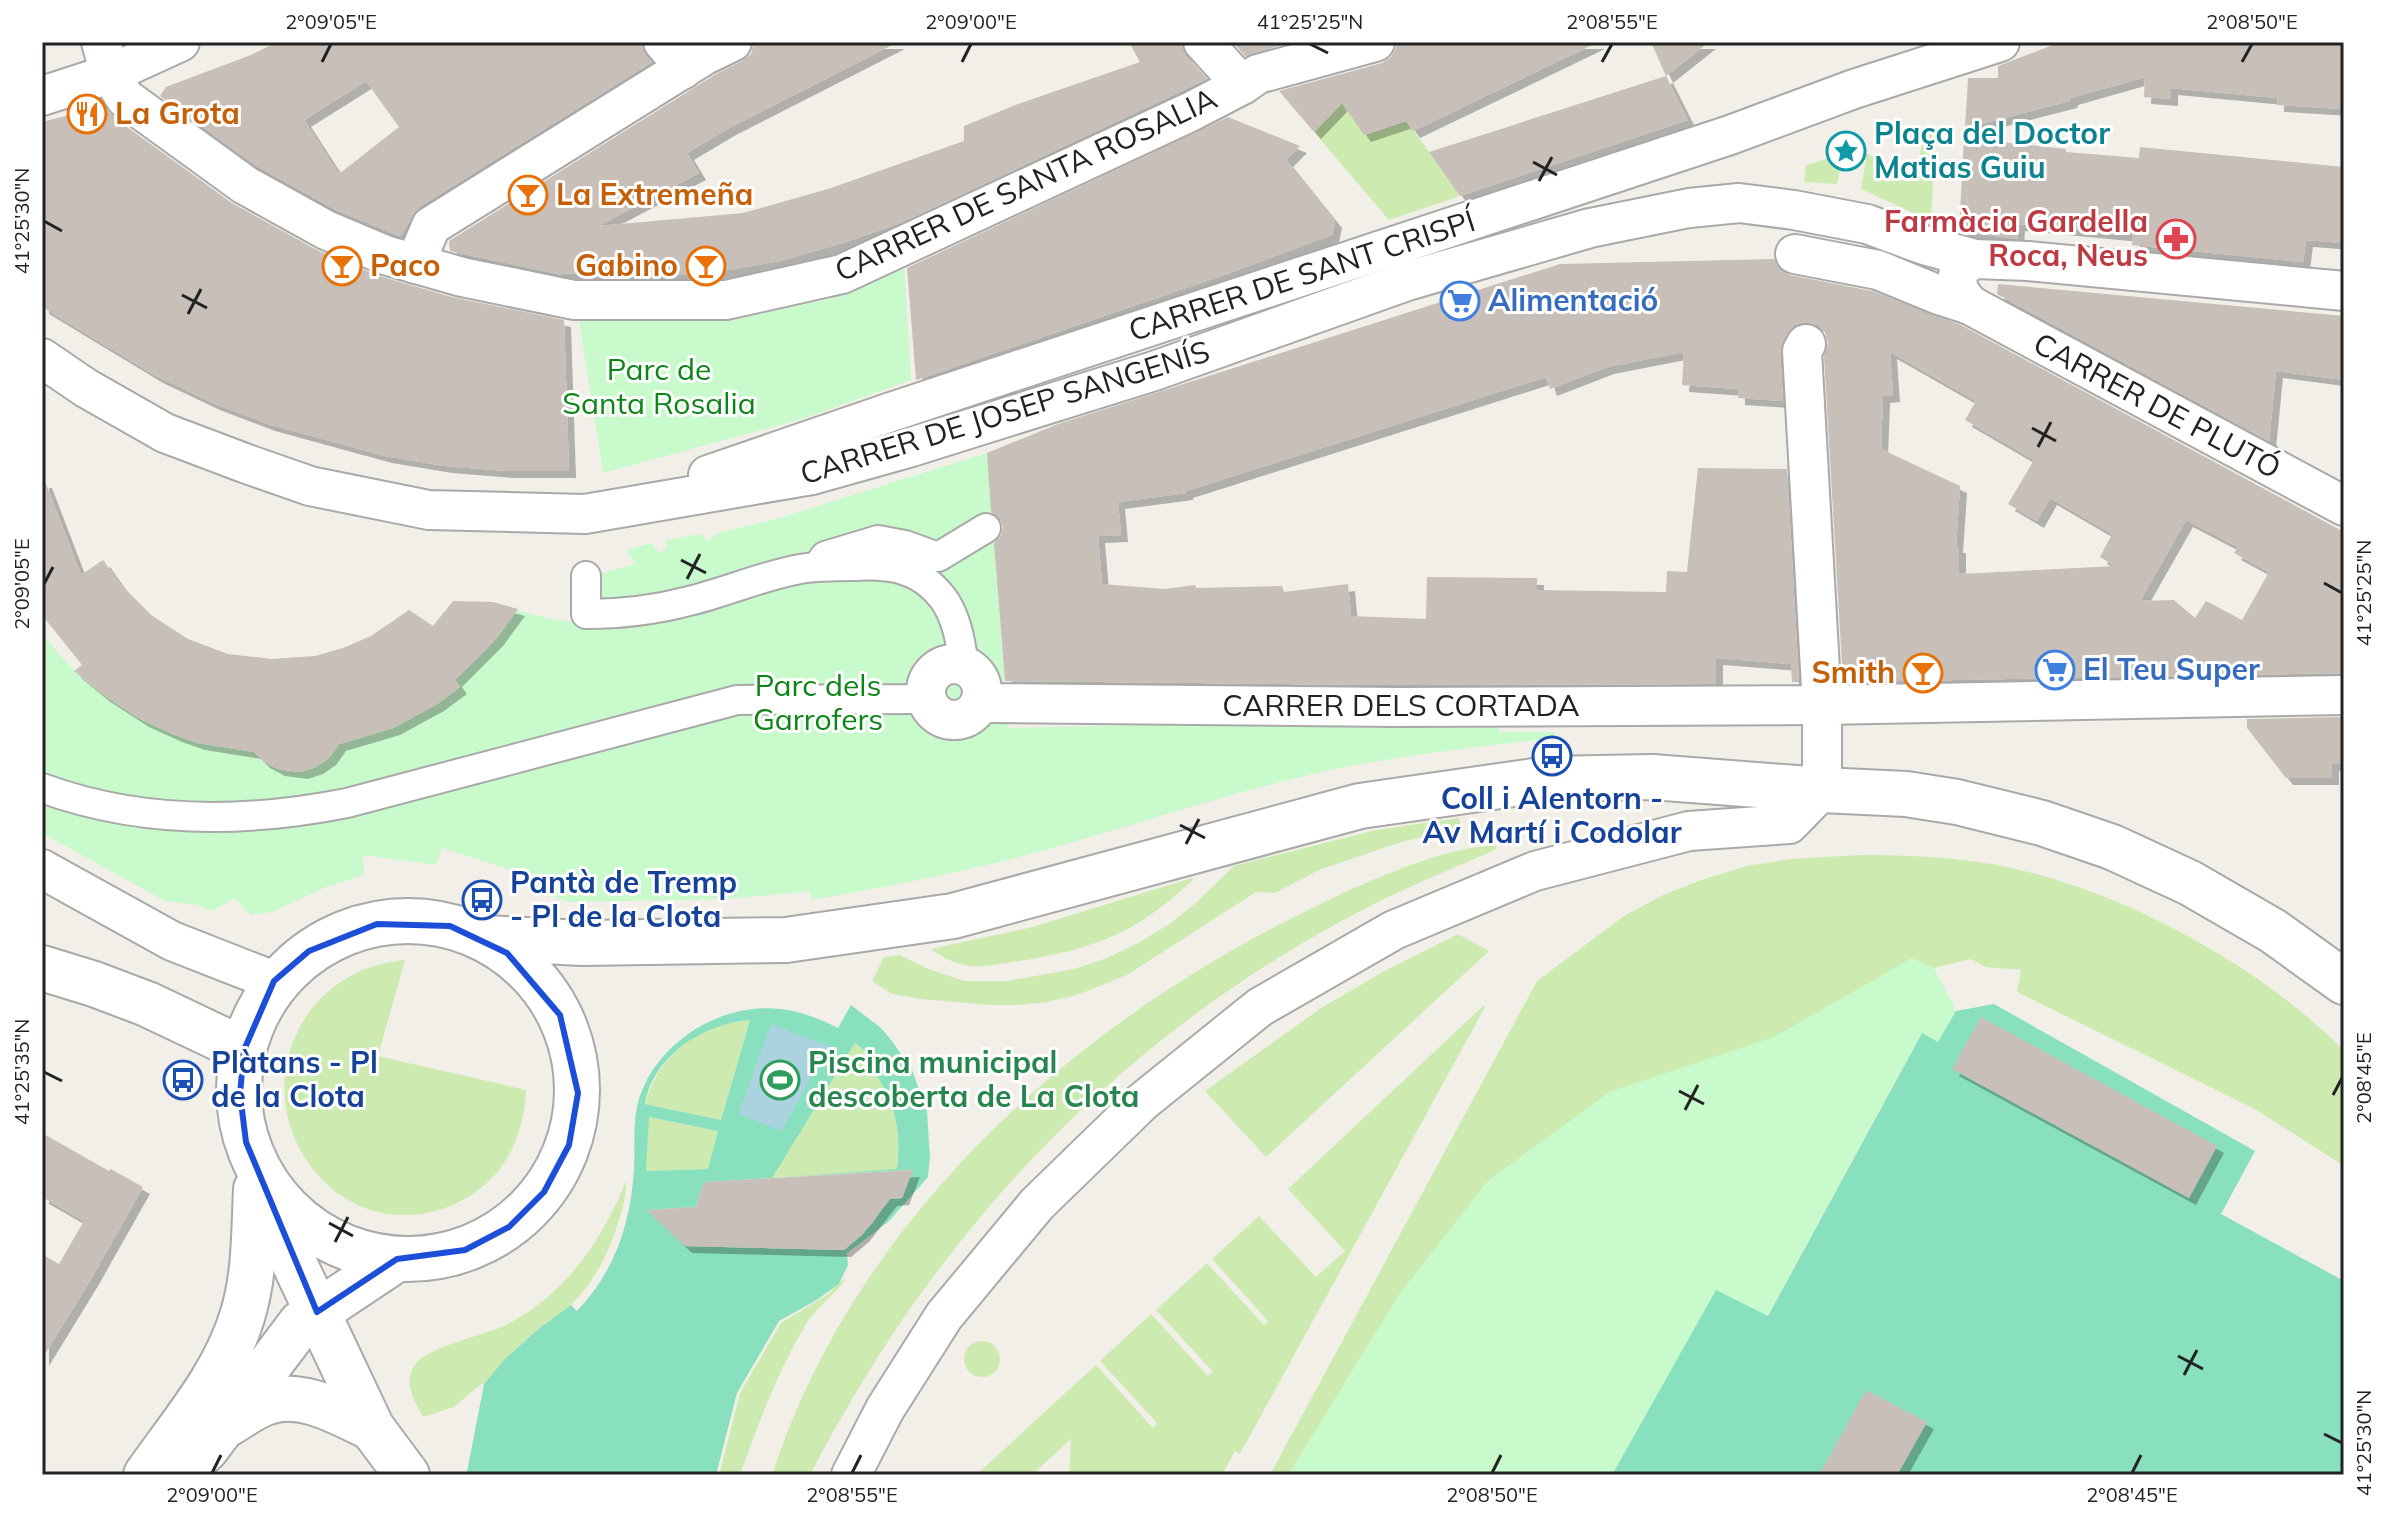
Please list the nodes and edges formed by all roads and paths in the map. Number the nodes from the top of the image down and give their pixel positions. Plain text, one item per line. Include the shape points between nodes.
1 (180, 42) edge
2 (732, 42) edge
3 (1203, 42) edge
4 (1375, 42) edge
5 (2000, 42) edge
6 (672, 56) edge
7 (105, 58) edge
8 (1242, 85) junction
9 (42, 96) edge
10 (1795, 254) dead end
11 (1975, 259) junction
12 (415, 264) junction
13 (2344, 291) edge
14 (1970, 305) junction
15 (1806, 344) dead end
16 (42, 358) edge
17 (2344, 506) edge
18 (604, 512) junction
19 (986, 528) dead end
20 (818, 567) junction
21 (586, 576) dead end
22 (973, 682) junction
23 (2344, 695) edge
24 (926, 698) joint
25 (1822, 705) junction
26 (42, 788) edge
27 (1822, 790) junction
28 (42, 869) edge
29 (486, 938) junction
30 (42, 968) edge
31 (274, 981) junction
32 (2344, 982) edge
33 (244, 1050) junction
34 (256, 1170) junction
35 (397, 1259) junction
36 (317, 1312) junction
37 (226, 1425) junction
38 (372, 1428) junction
39 (146, 1475) edge
40 (176, 1475) edge
41 (407, 1475) edge
42 (851, 1475) edge

1 - 7 street
2 - 6 street via 705,55
3 - 8 street
4 - 8 street, CARRER DE SANTA ROSALIA via 1258,74
5 - 18 street, CARRER DE SANT CRISPÍ
6 - 12 street via 431,226
7 - 9 street
7 - 12 street, CARRER DE SANTA ROSALIA via 125,98 245,185 326,230
8 - 12 street, CARRER DE SANTA ROSALIA via 842,274 726,300 574,300
10 - 14 street, CARRER DE PLUTÓ via 1878,270
11 - 13 street, CARRER DE JOSEP SANGENÍS
11 - 14 street via 1959,268 1957,280 1958,291
11 - 18 street, CARRER DE JOSEP SANGENÍS via 1867,224 1794,210 1739,203 1689,208 1590,228 1407,281 1154,371 826,471
14 - 17 street, CARRER DE PLUTÓ
15 - 25 street via 1802,351
16 - 18 street, CARRER DE JOSEP SANGENÍS via 165,433 310,486 429,510
19 - 20 street via 938,557 878,540 825,556
20 - 21 street via 648,611 601,614 586,614
20 - 22 street via 885,565 930,585 944,599
22 - 24 street via 974,712 961,720 939,716
22 - 25 street, CARRER DELS CORTADA via 991,703
23 - 25 street, CARRER DELS CORTADA
24 - 26 street via 737,700 347,803 265,816 136,812
25 - 27 street
27 - 29 street via 1652,777 1548,779 1360,806 953,916 786,940 582,943
27 - 32 street via 1883,791 1957,802 2077,834 2233,906
27 - 42 street via 1789,824 1689,831 1535,871 1394,930 1260,1007 1142,1102 1037,1204 944,1316
28 - 31 street via 172,941
29 - 31 street via 426,922 377,924 320,945
29 - 35 street via 526,970 560,1015 576,1066 578,1093 569,1145 544,1192 509,1227 465,1250
30 - 33 street via 147,1004
31 - 33 street
33 - 34 street via 241,1115
34 - 35 street via 273,1194 316,1232 369,1254
34 - 36 street
34 - 39 street via 254,1261 242,1317 222,1366
35 - 36 street
36 - 37 street via 301,1323
36 - 38 street
37 - 38 street via 267,1402 284,1399 315,1403
37 - 40 street
38 - 41 street

